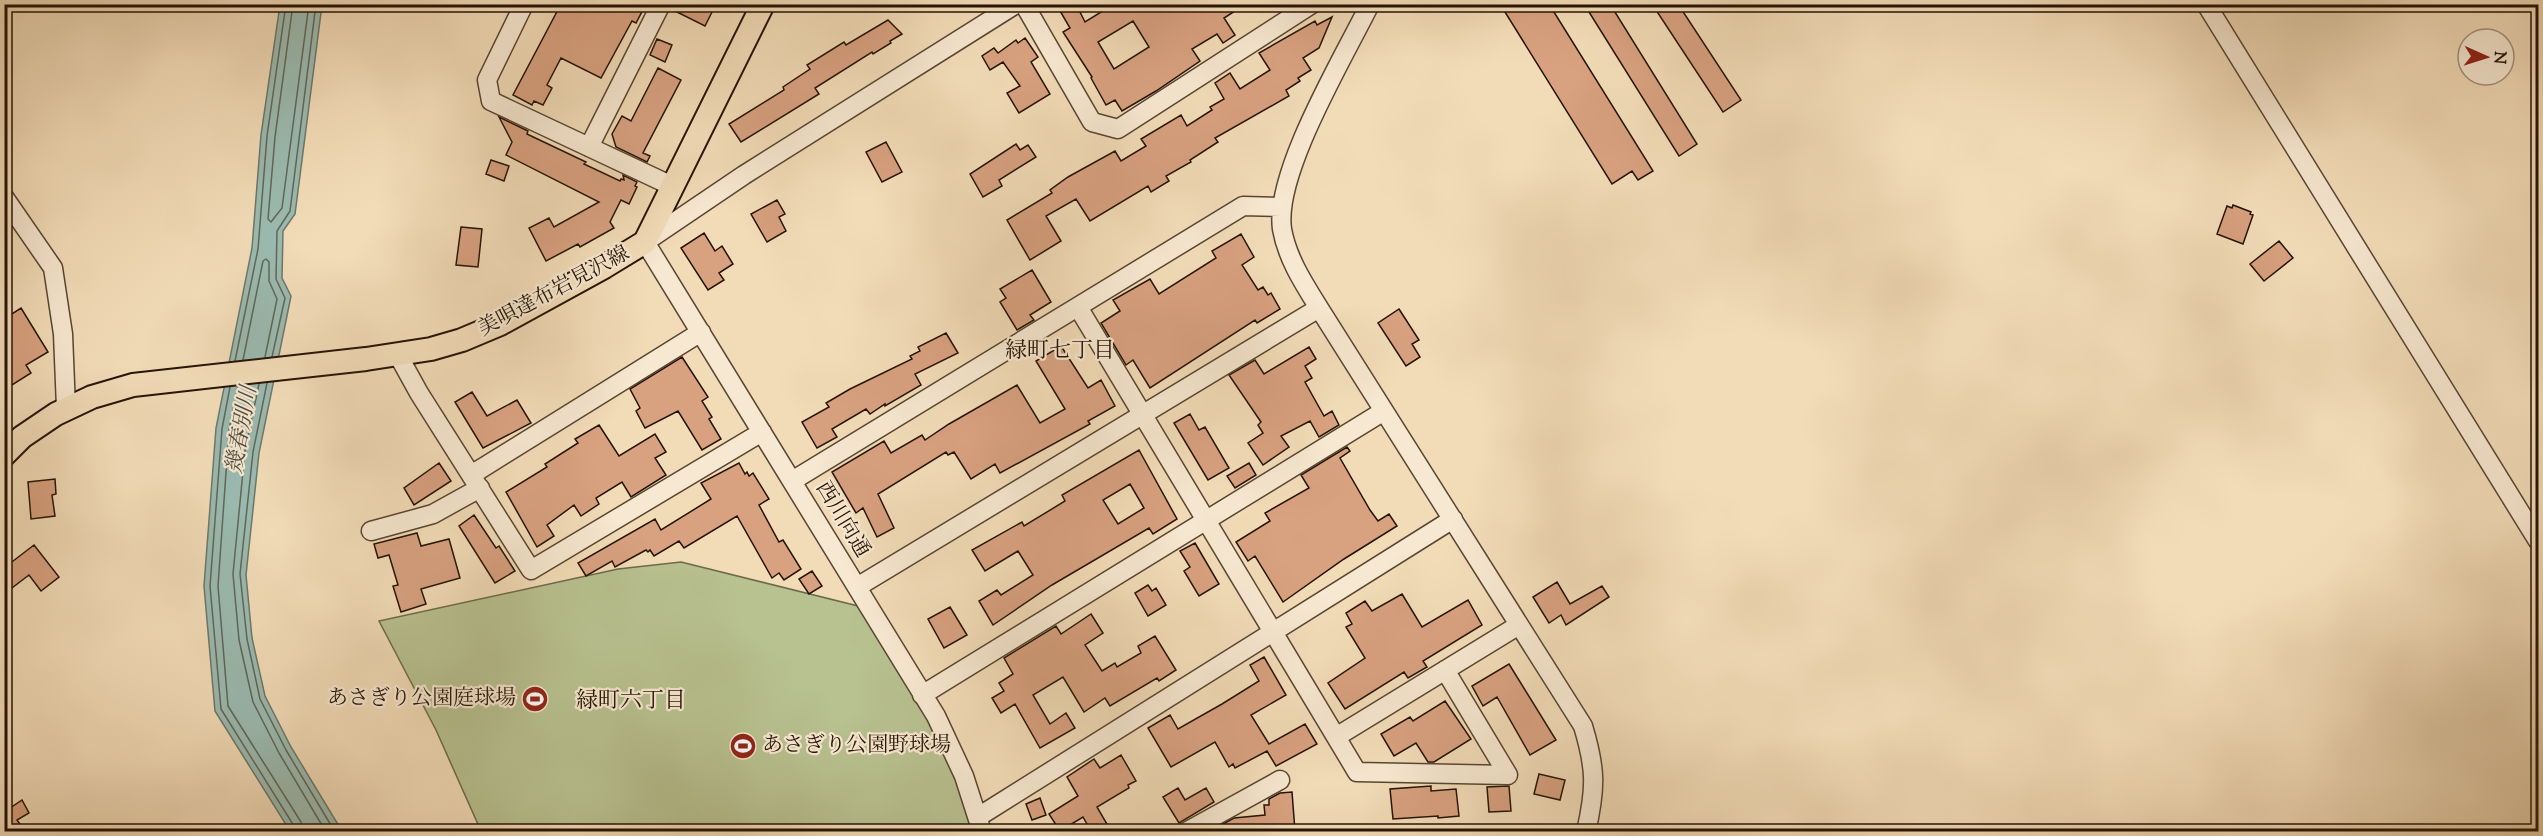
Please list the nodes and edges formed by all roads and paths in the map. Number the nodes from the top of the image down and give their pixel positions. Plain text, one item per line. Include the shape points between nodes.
1 (524, 4) edge
2 (662, 4) edge
3 (763, 4) edge
4 (1016, 4) edge
5 (1024, 4) edge
6 (1311, 4) edge
7 (1370, 4) edge
8 (2206, 4) edge
9 (589, 147) junction
10 (672, 186) junction
11 (4, 197) edge
12 (1281, 207) junction
13 (645, 242) junction
14 (1078, 307) junction
15 (1319, 308) junction
16 (701, 332) junction
17 (398, 355) junction
18 (66, 408) junction
19 (1384, 411) junction
20 (1142, 415) junction
21 (762, 432) junction
22 (4, 455) edge
23 (475, 481) junction
24 (792, 481) junction
25 (1453, 519) junction
26 (1205, 521) junction
27 (371, 531) dead end
28 (2538, 541) edge
29 (857, 587) junction
30 (1519, 625) junction
31 (1272, 633) junction
32 (1445, 670) junction
33 (922, 695) junction
34 (1336, 737) junction
35 (1280, 780) dead end
36 (980, 824) edge
37 (1186, 831) edge
38 (1586, 831) edge

1 - 9 street via 487,80 491,101
2 - 9 street
3 - 10 main road, 美唄達布岩見沢線
4 - 13 street
5 - 6 street via 1092,122 1118,129
7 - 12 street via 1311,123
8 - 28 street
9 - 10 street
10 - 13 main road, 美唄達布岩見沢線
11 - 18 street via 53,268 63,334
12 - 14 street via 1243,206
12 - 15 street via 1282,230 1290,256
13 - 16 street, 西川向通
13 - 17 main road, 美唄達布岩見沢線 via 500,324 441,346
14 - 20 street
14 - 24 street
15 - 19 street
15 - 20 street
16 - 21 street, 西川向通
16 - 23 street
17 - 18 main road, 美唄達布岩見沢線 via 133,385
17 - 23 street
18 - 22 main road, 美唄達布岩見沢線 via 22,437
19 - 25 street
19 - 26 street
20 - 26 street
20 - 29 street
21 - 23 street via 531,570
21 - 24 street, 西川向通
23 - 27 street via 433,514
24 - 29 street, 西川向通
25 - 30 street
25 - 31 street
26 - 31 street
26 - 33 street
29 - 33 street, 西川向通
30 - 32 street
30 - 38 street via 1583,726 1594,762 1593,804
31 - 34 street
31 - 36 street
32 - 34 street
32 - 34 street via 1508,775 1357,772
33 - 36 street, 西川向通 via 950,744
35 - 37 street

